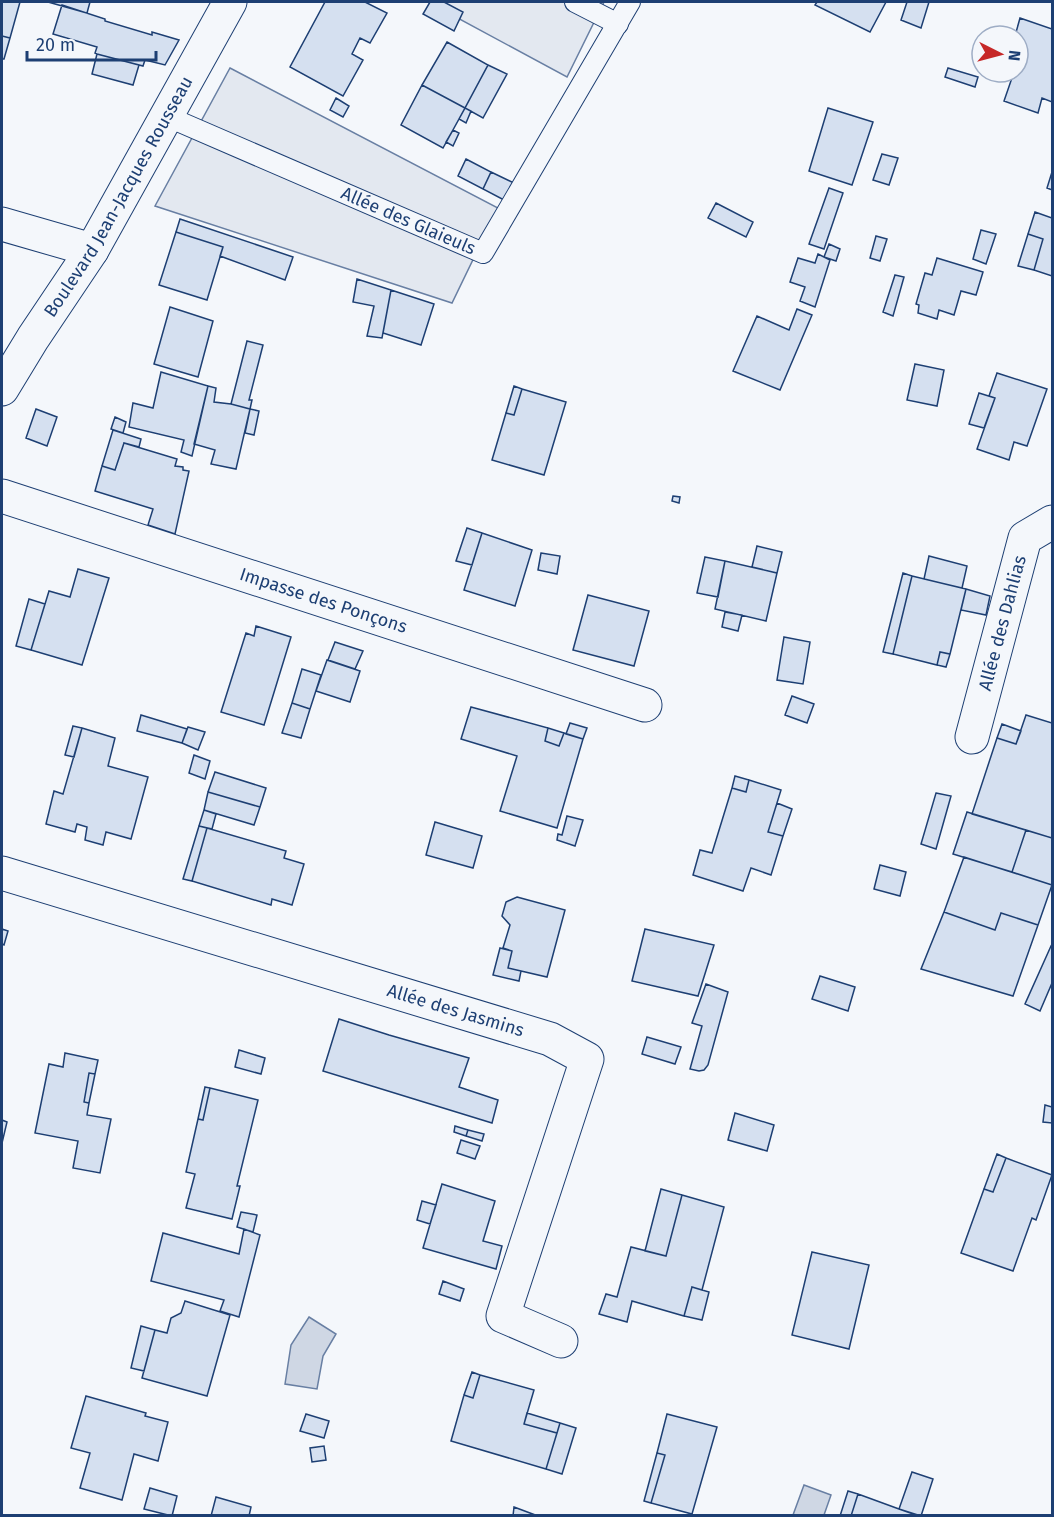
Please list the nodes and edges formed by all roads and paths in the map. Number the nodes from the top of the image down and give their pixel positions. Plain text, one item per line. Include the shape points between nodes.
1 (230, 2) edge
2 (575, 2) edge
3 (630, 2) edge
4 (618, 24) junction
5 (166, 116) junction
6 (2, 224) edge
7 (92, 250) junction
8 (2, 389) edge
9 (2, 496) edge
10 (1053, 522) edge
11 (645, 705) dead end
12 (972, 736) dead end
13 (2, 873) edge
14 (561, 1341) dead end

1 - 5 street, Boulevard Jean-Jacques Rousseau
2 - 4 lane
3 - 4 lane, Allée des Glaieuls
4 - 5 lane, Allée des Glaieuls via 483,254
5 - 7 street, Boulevard Jean-Jacques Rousseau
6 - 7 street
7 - 8 street, Boulevard Jean-Jacques Rousseau
9 - 11 street, Impasse des Ponçons
10 - 12 street, Allée des Dahlias via 1025,538
13 - 14 street, Allée des Jasmins via 550,1039 586,1059 503,1316

